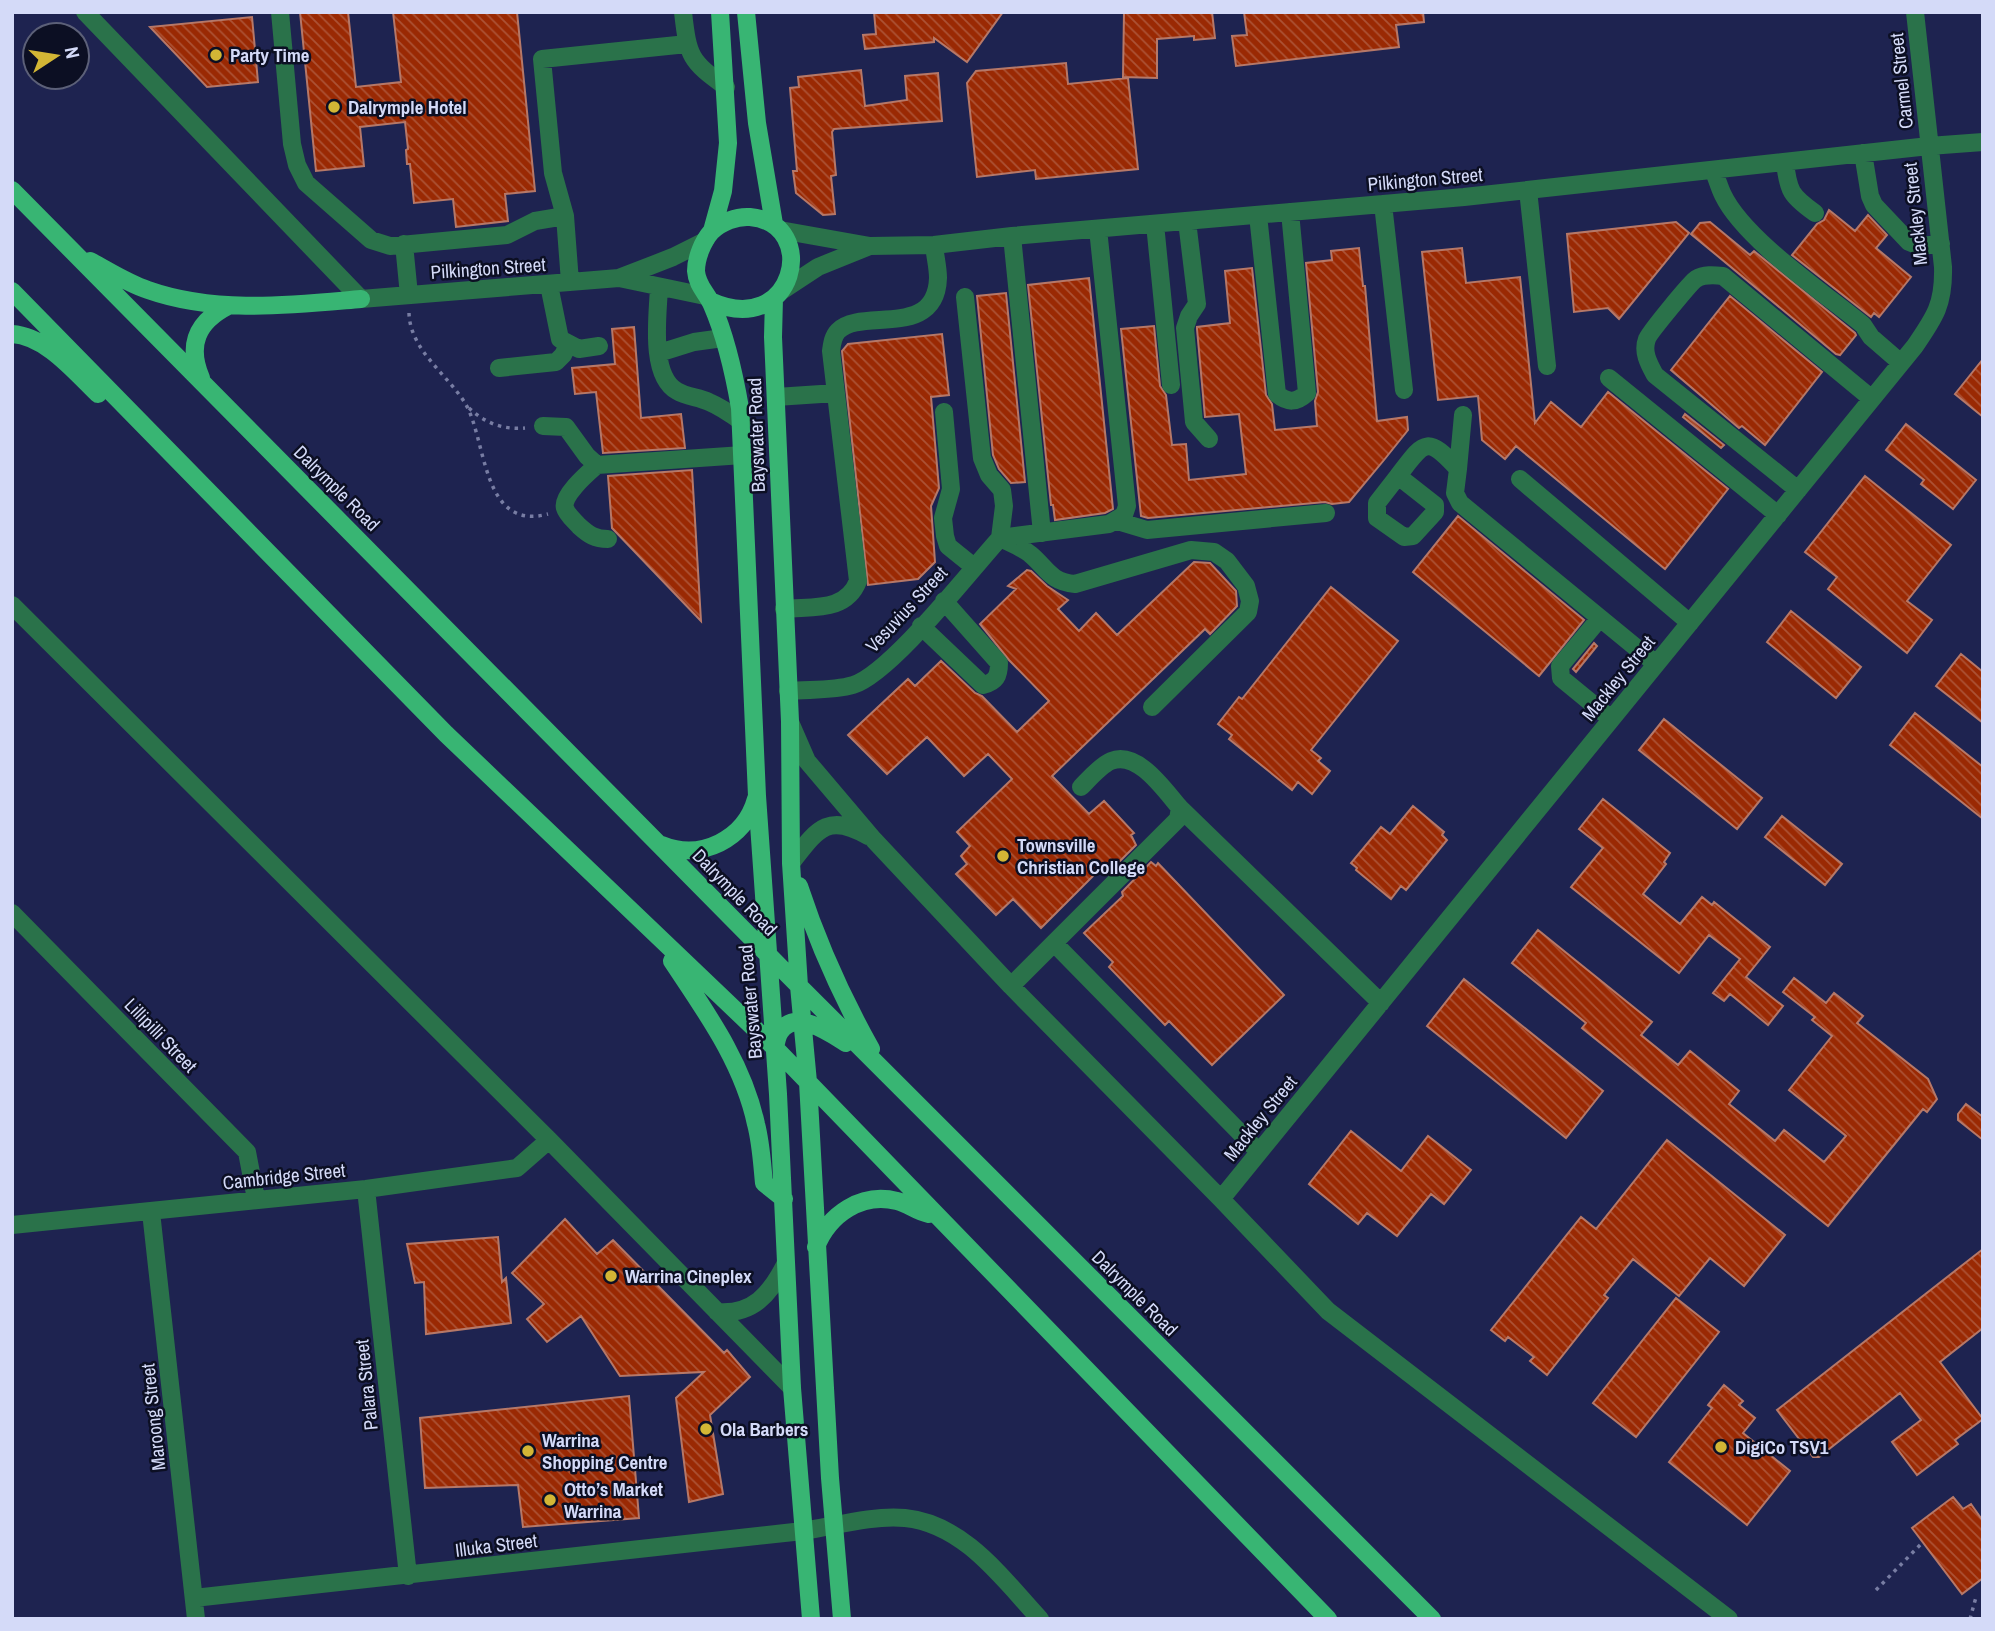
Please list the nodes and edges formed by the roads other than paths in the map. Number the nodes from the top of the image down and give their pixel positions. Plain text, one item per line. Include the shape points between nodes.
1 (280, 12) edge
2 (683, 12) edge
3 (720, 12) edge
4 (746, 12) edge
5 (1915, 12) edge
6 (90, 14) edge
7 (687, 44) junction
8 (726, 87) junction
9 (1983, 142) edge
10 (1929, 146) junction
11 (1863, 153) junction
12 (1784, 162) junction
13 (1713, 170) junction
14 (12, 190) edge
15 (1528, 190) junction
16 (1383, 204) junction
17 (1290, 212) junction
18 (1815, 213) dead end
19 (1258, 215) junction
20 (565, 216) junction
21 (1187, 221) junction
22 (1155, 224) junction
23 (777, 227) junction
24 (1098, 229) junction
25 (708, 236) junction
26 (1012, 236) junction
27 (404, 244) junction
28 (1941, 244) junction
29 (934, 245) junction
30 (870, 246) junction
31 (75, 253) junction
32 (619, 278) junction
33 (570, 282) junction
34 (549, 285) junction
35 (659, 287) junction
36 (12, 291) edge
37 (409, 295) junction
38 (777, 295) junction
39 (965, 297) dead end
40 (361, 299) junction
41 (708, 299) junction
42 (228, 306) junction
43 (12, 334) edge
44 (723, 338) junction
45 (568, 345) junction
46 (599, 346) dead end
47 (659, 353) junction
48 (1901, 363) junction
49 (1548, 366) dead end
50 (499, 368) dead end
51 (1609, 378) dead end
52 (204, 384) junction
53 (1171, 385) dead end
54 (1404, 390) dead end
55 (836, 393) junction
56 (115, 394) junction
57 (776, 397) junction
58 (1872, 399) junction
59 (943, 412) dead end
60 (1463, 415) dead end
61 (741, 422) junction
62 (543, 426) road end
63 (1209, 439) dead end
64 (743, 455) junction
65 (597, 465) junction
66 (1458, 469) junction
67 (1398, 477) dead end
68 (1520, 479) dead end
69 (1798, 490) junction
70 (1326, 513) dead end
71 (1778, 515) junction
72 (1117, 521) junction
73 (1042, 533) junction
74 (1000, 538) junction
75 (608, 539) dead end
76 (974, 567) junction
77 (944, 601) junction
78 (12, 605) edge
79 (784, 608) junction
80 (1600, 618) junction
81 (1690, 623) junction
82 (921, 626) junction
83 (1656, 664) junction
84 (788, 691) junction
85 (1152, 707) dead end
86 (1611, 719) junction
87 (790, 721) junction
88 (1081, 787) dead end
89 (757, 796) junction
90 (1180, 808) junction
91 (874, 839) junction
92 (659, 844) junction
93 (791, 863) junction
94 (12, 913) edge
95 (655, 936) junction
96 (1054, 943) junction
97 (766, 954) junction
98 (799, 986) junction
99 (1011, 986) junction
100 (1381, 1003) junction
101 (802, 1022) junction
102 (775, 1048) junction
103 (882, 1069) junction
104 (808, 1082) junction
105 (548, 1140) junction
106 (1259, 1153) junction
107 (366, 1189) junction
108 (256, 1199) junction
109 (784, 1199) junction
110 (1222, 1199) junction
111 (151, 1212) junction
112 (935, 1216) junction
113 (12, 1225) edge
114 (816, 1247) junction
115 (785, 1265) junction
116 (717, 1312) junction
117 (792, 1388) junction
118 (834, 1526) junction
119 (803, 1531) junction
120 (408, 1576) junction
121 (194, 1598) junction
122 (1719, 1616) edge
123 (196, 1619) edge
124 (811, 1619) edge
125 (842, 1619) edge
126 (1040, 1619) edge
127 (1328, 1619) edge
128 (1432, 1619) edge

1 - 27 street via 292,144 306,183 371,240 390,246
2 - 7 street
3 - 8 main road
4 - 23 main road via 758,136
5 - 10 street, Carmel Street
6 - 40 street
7 - 8 street via 699,67
7 - 20 street via 542,59 553,173
8 - 25 main road via 729,143 723,191
9 - 10 street, Pilkington Street
10 - 11 street, Pilkington Street
10 - 28 street, Mackley Street
11 - 12 street, Pilkington Street
11 - 28 street via 1874,205 1909,242
12 - 13 street, Pilkington Street
12 - 18 street via 1794,198
13 - 15 street, Pilkington Street
13 - 48 street via 1723,196 1761,242 1863,325
14 - 31 main road, Dalrymple Road
15 - 16 street, Pilkington Street
15 - 49 street
16 - 17 street, Pilkington Street
16 - 54 street
17 - 19 street, Pilkington Street
17 - 19 street via 1307,393 1297,401 1277,394
19 - 21 street, Pilkington Street
20 - 27 street via 535,221 507,234
20 - 33 street
21 - 22 street, Pilkington Street
21 - 63 street via 1197,304 1185,328 1194,422
22 - 24 street, Pilkington Street
22 - 53 street
23 - 25 main road via 745,216 723,223
23 - 30 street, Pilkington Street
23 - 38 main road via 788,244 791,262 789,276
24 - 26 street, Pilkington Street
24 - 72 street via 1127,506
25 - 32 street, Pilkington Street via 673,257
25 - 41 main road via 696,273
26 - 29 street, Pilkington Street
26 - 73 street
27 - 37 street
28 - 48 street, Mackley Street via 1944,292 1932,320
29 - 30 street, Pilkington Street
29 - 55 street via 938,279 925,310 847,325 837,332 831,351
30 - 38 street, Pilkington Street via 818,267
31 - 42 main road via 148,290
31 - 52 main road, Dalrymple Road
32 - 33 street, Pilkington Street
32 - 35 street, Pilkington Street
33 - 34 street, Pilkington Street
34 - 37 street, Pilkington Street
34 - 45 street via 560,339
35 - 41 street, Pilkington Street
35 - 47 street
36 - 56 main road
37 - 40 street, Pilkington Street
38 - 41 main road via 754,309 742,310
38 - 57 main road, Bayswater Road via 772,317
39 - 74 street via 982,458 1002,490
40 - 42 main road
41 - 44 main road, Bayswater Road
42 - 52 main road via 209,316 199,333 195,359
43 - 56 main road via 22,334 52,351 103,398 110,400
44 - 47 street
44 - 61 main road, Bayswater Road
45 - 46 street via 579,349
45 - 50 street via 556,362
47 - 61 street via 669,385 722,408
48 - 58 street, Mackley Street
51 - 71 street
52 - 92 main road, Dalrymple Road
55 - 57 street
55 - 79 street via 858,581 847,600
56 - 95 main road via 446,734
57 - 79 main road, Bayswater Road
58 - 69 street, Mackley Street
58 - 69 street via 1723,276 1696,279 1647,337 1645,351 1655,375
59 - 76 street via 951,489 943,518 945,536 948,546
60 - 66 street
61 - 64 main road, Bayswater Road
62 - 65 street via 566,427
64 - 65 street
64 - 89 main road, Bayswater Road
65 - 75 street via 568,495 565,510 595,539
66 - 67 street via 1433,446 1425,446
66 - 80 street via 1455,493 1460,503
68 - 81 street
69 - 71 street, Mackley Street
70 - 72 street via 1147,530
71 - 81 street, Mackley Street
72 - 73 street
73 - 74 street
74 - 76 street, Vesuvius Street
74 - 85 street via 1029,553 1062,583 1075,584 1191,550 1214,552 1227,561 1246,586 1248,612
76 - 77 street, Vesuvius Street
77 - 82 street, Vesuvius Street
77 - 82 street via 999,663 999,674 992,683 983,685
78 - 105 street
79 - 84 main road, Bayswater Road
80 - 83 street
80 - 86 street via 1560,666 1560,672 1561,678
81 - 83 street, Mackley Street
82 - 84 street, Vesuvius Street via 867,679 851,686
83 - 86 street, Mackley Street
84 - 87 main road, Bayswater Road
86 - 100 street, Mackley Street
87 - 91 street via 807,761
87 - 93 main road, Bayswater Road
88 - 90 street via 1110,761 1127,760 1143,767
89 - 92 main road via 742,826 715,845 683,850
89 - 97 main road, Bayswater Road
90 - 96 street via 1178,819 1164,834
90 - 100 street
91 - 93 street via 850,825 830,825 807,842
91 - 99 street
92 - 97 main road, Dalrymple Road
93 - 98 main road, Bayswater Road
93 - 103 main road via 845,1003
94 - 108 street, Lillipilli Street via 247,1152
95 - 102 main road
95 - 109 main road via 734,1061 757,1124 764,1183
96 - 99 street
96 - 106 street
97 - 98 main road, Dalrymple Road
97 - 102 main road, Bayswater Road
98 - 101 main road, Bayswater Road
98 - 103 main road, Dalrymple Road
99 - 110 street
100 - 106 street, Mackley Street
101 - 102 main road via 780,1031
101 - 103 main road via 829,1033
101 - 104 main road, Bayswater Road
102 - 104 main road
102 - 109 main road, Bayswater Road
103 - 128 main road, Dalrymple Road
104 - 112 main road
104 - 114 main road, Bayswater Road
105 - 107 street, Cambridge Street via 517,1168
105 - 116 street
106 - 110 street, Mackley Street
107 - 108 street, Cambridge Street
107 - 120 street, Palara Street
108 - 111 street, Cambridge Street
109 - 115 main road, Bayswater Road
110 - 122 street via 1328,1311
111 - 113 street, Cambridge Street
111 - 121 street, Maroong Street
112 - 114 main road via 892,1200 860,1202 833,1219
112 - 127 main road
114 - 118 main road, Bayswater Road
115 - 116 street via 771,1290 756,1304 738,1312
115 - 117 main road, Bayswater Road
116 - 117 street
117 - 119 main road, Bayswater Road
118 - 119 street
118 - 125 main road, Bayswater Road
118 - 126 street via 904,1518 938,1528 983,1557
119 - 120 street, Illuka Street
119 - 124 main road, Bayswater Road
120 - 121 street, Illuka Street
121 - 123 street, Maroong Street

